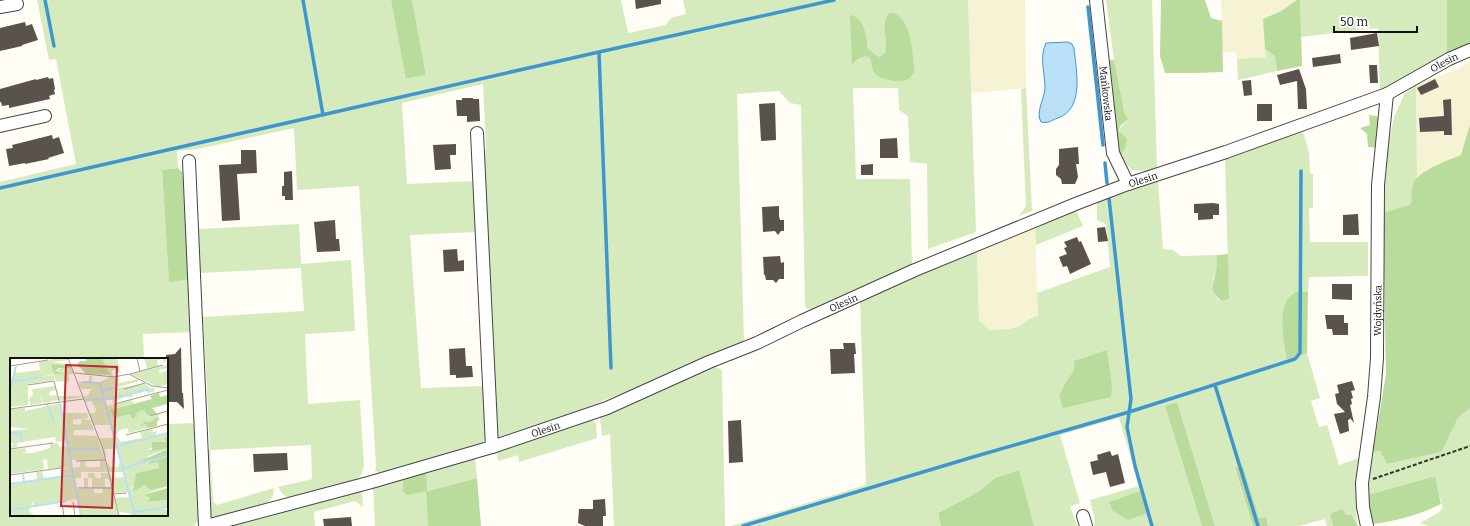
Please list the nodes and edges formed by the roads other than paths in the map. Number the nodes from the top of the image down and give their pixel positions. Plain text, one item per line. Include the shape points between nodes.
1 (1096, 0) edge
2 (17, 4) dead end
3 (0, 7) edge
4 (1470, 50) edge
5 (1387, 94) junction
6 (45, 116) dead end
7 (0, 126) edge
8 (476, 133) dead end
9 (189, 161) dead end
10 (1128, 184) junction
11 (492, 447) junction
12 (205, 526) edge
13 (1366, 526) edge

1 - 10 street, Mańkowska via 1113,153
2 - 3 street
4 - 5 street, Olesin
5 - 10 street, Olesin
5 - 13 street, Wojdyńska via 1378,185 1377,358 1362,483 1362,507
6 - 7 street
8 - 11 street
9 - 12 street
10 - 11 street, Olesin via 915,270 757,343 607,408
11 - 12 street, Olesin

